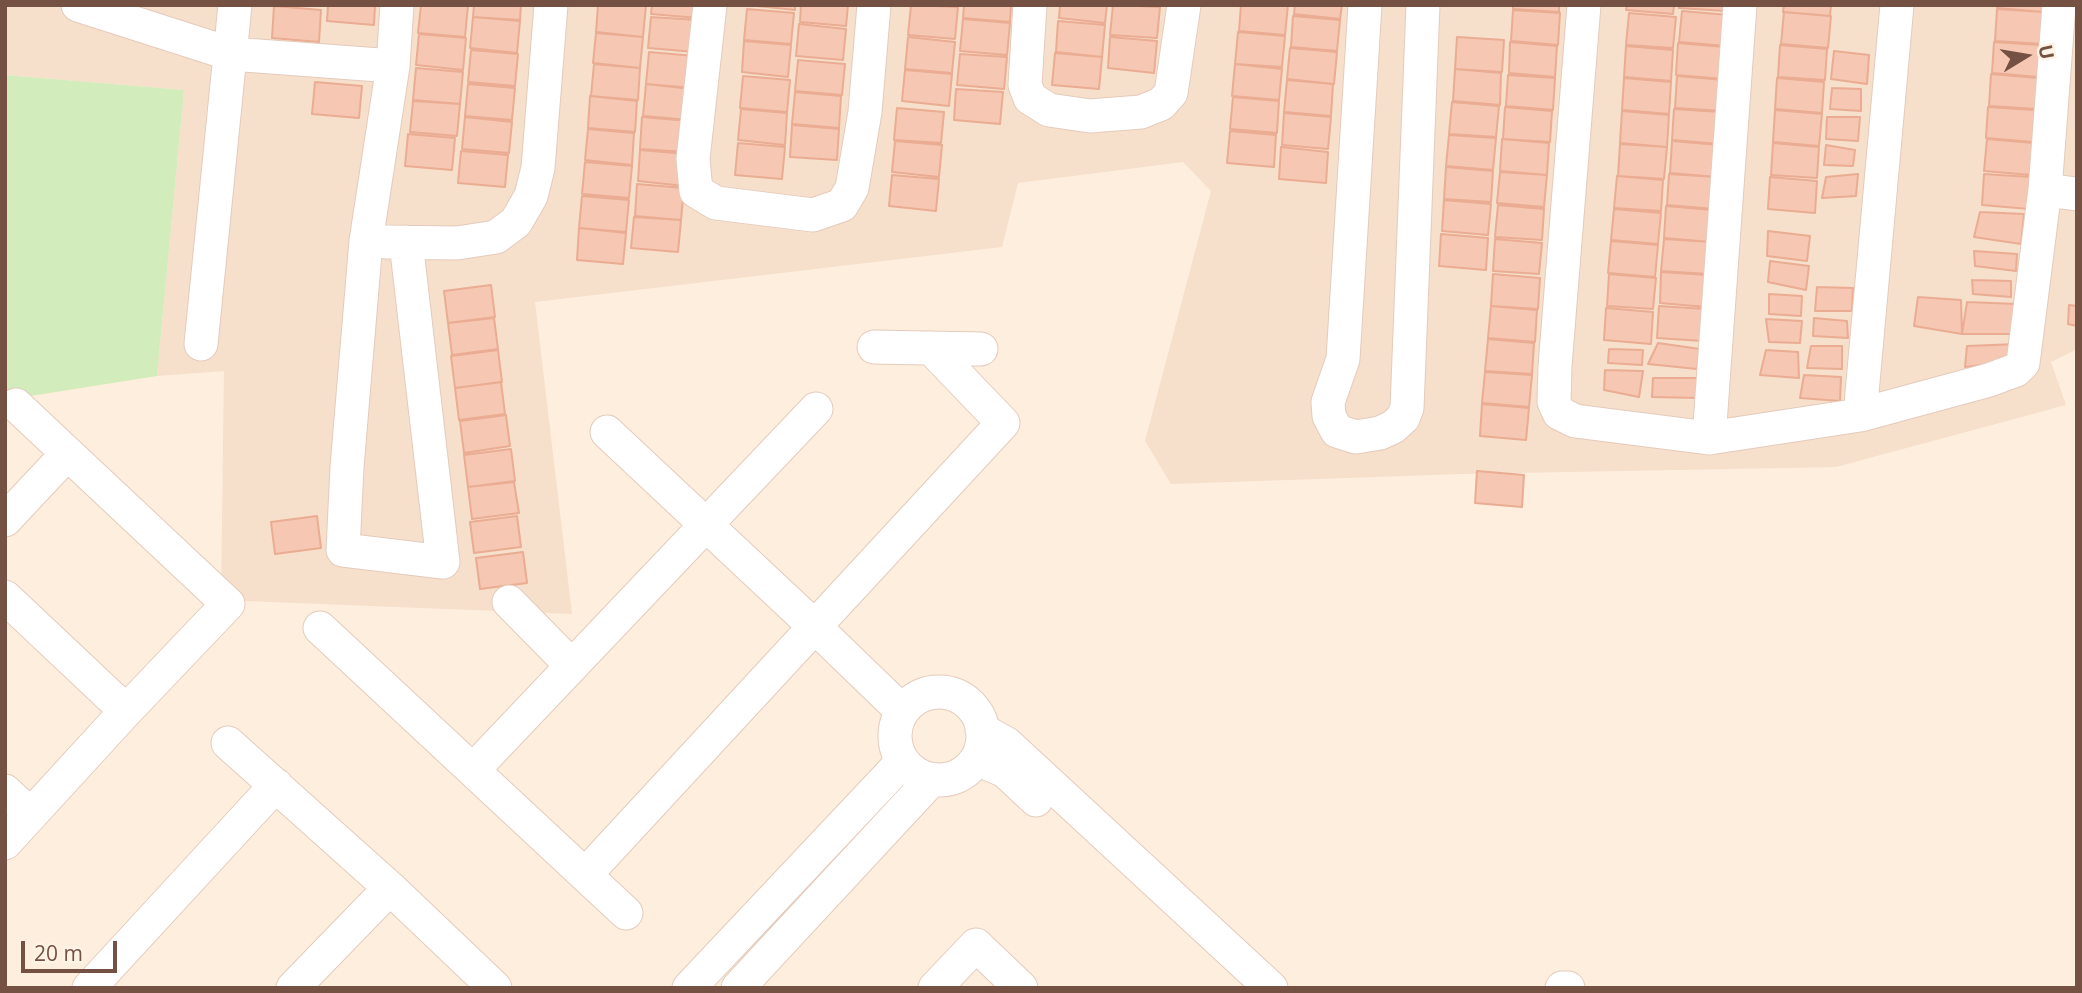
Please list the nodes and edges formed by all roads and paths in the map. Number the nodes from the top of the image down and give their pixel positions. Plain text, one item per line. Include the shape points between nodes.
1 (78, 5) edge
2 (235, 5) edge
3 (397, 5) edge
4 (551, 5) edge
5 (710, 5) edge
6 (874, 5) edge
7 (1030, 5) edge
8 (1184, 5) edge
9 (1364, 5) edge
10 (1423, 5) edge
11 (1584, 5) edge
12 (1740, 5) edge
13 (1897, 5) edge
14 (2059, 5) edge
15 (231, 54) junction
16 (393, 66) junction
17 (2061, 192) edge
18 (366, 241) junction
19 (407, 242) junction
20 (201, 344) dead end
21 (874, 347) dead end
22 (930, 348) junction
23 (981, 349) dead end
24 (16, 405) dead end
25 (816, 409) dead end
26 (1860, 415) junction
27 (607, 432) dead end
28 (1709, 438) junction
29 (67, 454) junction
30 (5, 520) edge
31 (706, 525) junction
32 (5, 597) edge
33 (509, 602) dead end
34 (814, 626) junction
35 (320, 628) dead end
36 (572, 666) junction
37 (126, 711) junction
38 (902, 711) junction
39 (228, 743) dead end
40 (980, 744) junction
41 (902, 762) junction
42 (472, 770) junction
43 (931, 780) junction
44 (276, 785) junction
45 (5, 791) edge
46 (31, 815) junction
47 (5, 843) edge
48 (585, 875) junction
49 (390, 888) junction
50 (626, 913) dead end
51 (708, 981) edge
52 (491, 987) edge
53 (89, 988) edge
54 (293, 988) edge
55 (738, 988) edge
56 (935, 988) edge
57 (1021, 988) edge
58 (1242, 988) edge
59 (1271, 988) edge
60 (1562, 988) edge
61 (1568, 988) edge

1 - 15 street
2 - 15 street
3 - 16 street
4 - 19 street via 538,168 531,196 516,222 496,237 457,243
5 - 6 street via 693,159 696,191 716,203 813,215 842,205 852,188 865,112
7 - 8 street via 1024,85 1030,98 1049,110 1090,116 1141,112 1161,104 1171,93
9 - 10 street via 1343,359 1328,402 1337,430 1356,437 1394,427 1407,408
11 - 28 street via 1553,402 1559,413 1576,421
12 - 28 street
13 - 26 street
14 - 17 street
15 - 16 street
15 - 20 street
16 - 18 street
17 - 26 street via 2022,363 2016,370
18 - 19 street
18 - 19 street via 343,550 443,562
21 - 22 street
22 - 23 street
22 - 34 street via 1003,423
24 - 29 street
25 - 31 street
26 - 28 street
27 - 31 street
29 - 30 street
29 - 37 street via 228,604
31 - 34 street
31 - 36 street
32 - 37 street
33 - 36 street
34 - 38 street
34 - 48 street
35 - 42 street
36 - 42 street
37 - 46 street
38 - 40 street via 914,699 949,693 965,700 976,713
38 - 41 street via 895,728 895,746
39 - 44 street
40 - 43 street via 965,772 949,780
40 - 58 street
40 - 59 street via 1007,744
41 - 43 street
41 - 51 street
42 - 48 street
43 - 55 street
44 - 49 street
44 - 53 street
45 - 46 street
46 - 47 street
48 - 50 street
49 - 52 street
49 - 54 street
56 - 57 street via 976,945
60 - 61 street

